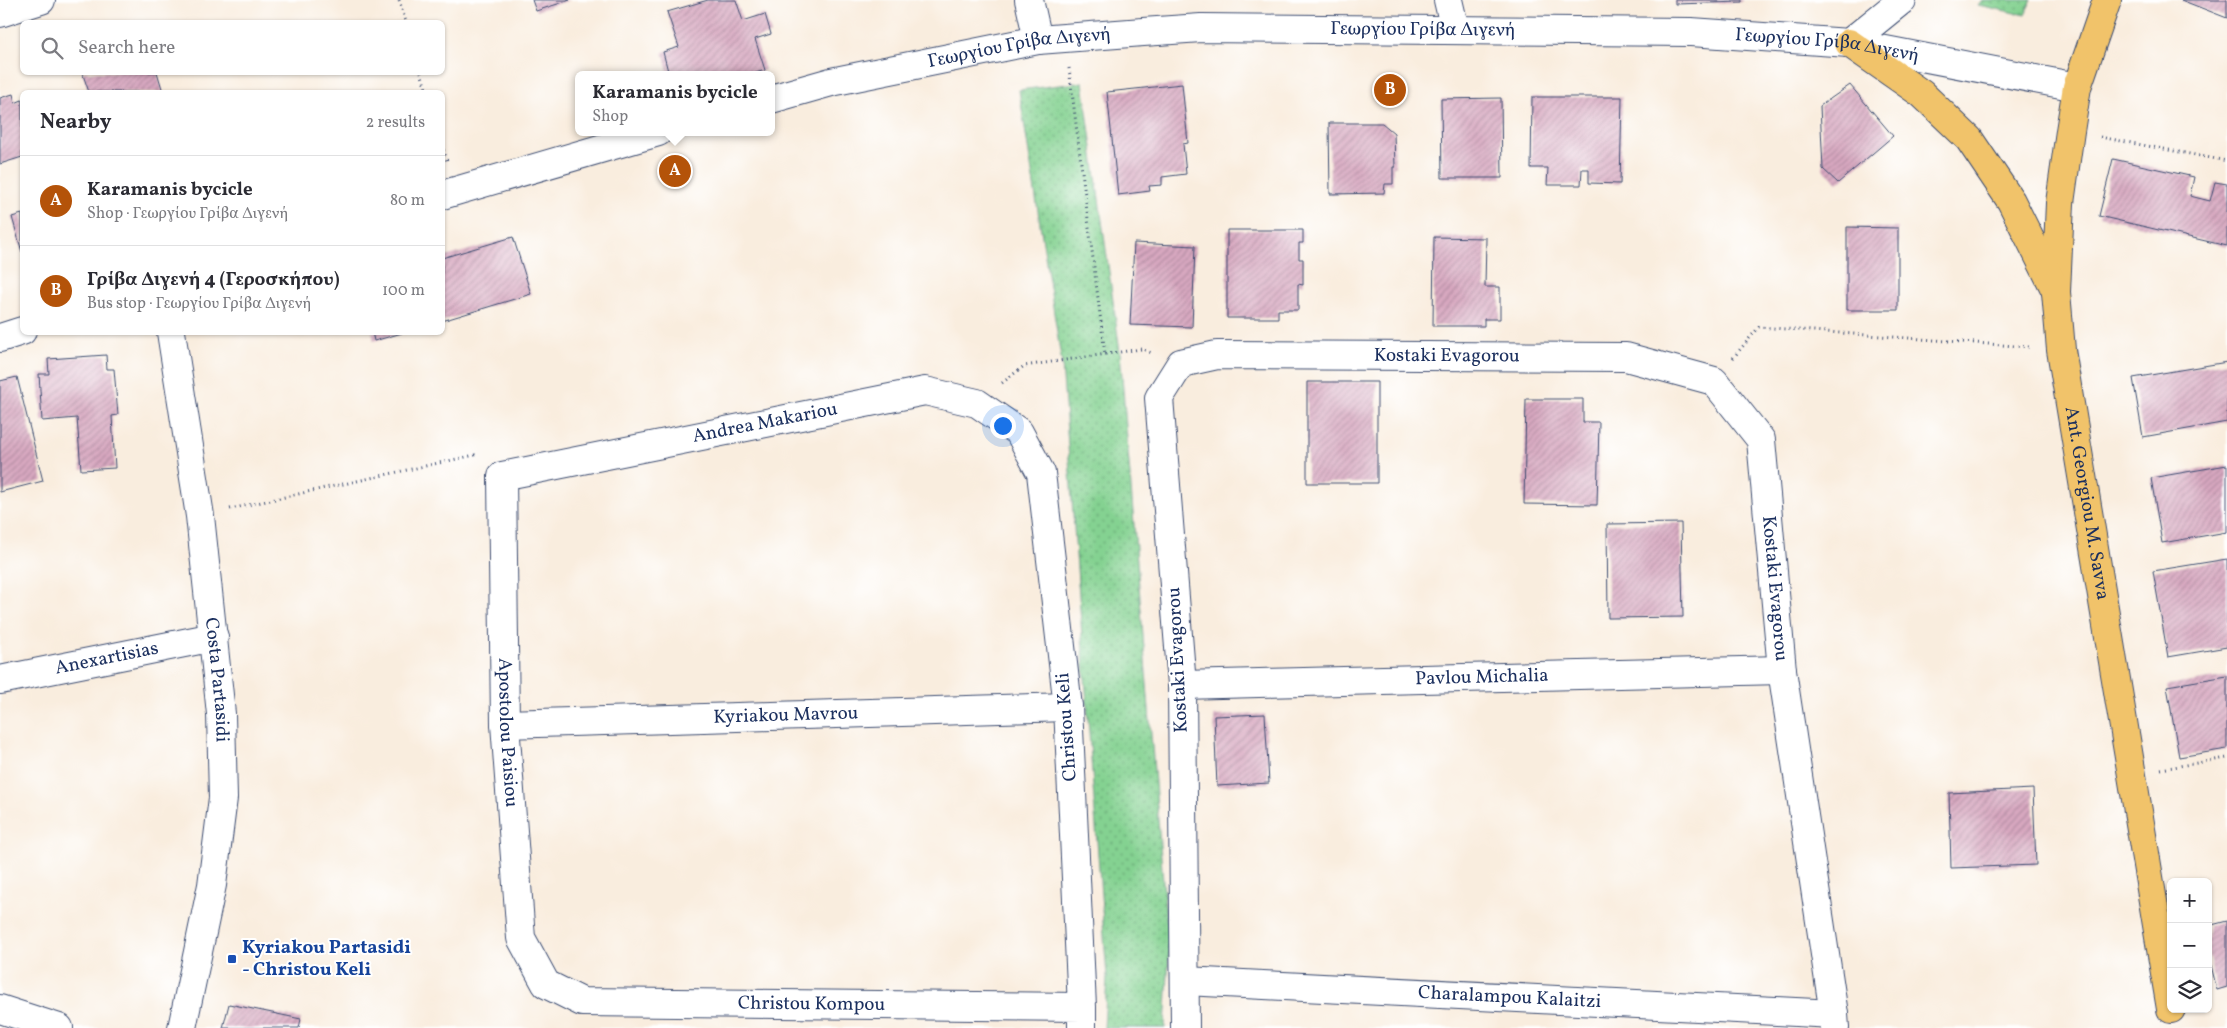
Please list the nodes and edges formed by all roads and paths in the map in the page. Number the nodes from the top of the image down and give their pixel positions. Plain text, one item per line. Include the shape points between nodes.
1 (41, 0) edge
2 (399, 0) edge
3 (1029, 0) edge
4 (1448, 0) edge
5 (1902, 0) edge
6 (2106, 0) edge
7 (0, 13) edge
8 (405, 20) edge
9 (1455, 30) junction
10 (1052, 39) junction
11 (1850, 43) junction
12 (422, 75) edge
13 (2077, 87) junction
14 (426, 90) edge
15 (775, 98) edge
16 (2070, 131) junction
17 (644, 136) edge
18 (2227, 161) edge
19 (445, 194) edge
20 (2056, 292) junction
21 (20, 331) edge
22 (171, 335) edge
23 (0, 338) edge
24 (2061, 350) junction
25 (1105, 354) junction
26 (1181, 363) junction
27 (1714, 381) junction
28 (977, 403) junction
29 (1019, 432) joint
30 (502, 476) junction
31 (200, 516) junction
32 (214, 637) junction
33 (1782, 670) junction
34 (0, 680) edge
35 (1182, 685) junction
36 (1068, 706) junction
37 (505, 724) junction
38 (2227, 758) edge
39 (2154, 770) dead end
40 (1185, 981) junction
41 (546, 984) joint
42 (2167, 985) edge
43 (0, 1010) edge
44 (2172, 1013) edge
45 (1082, 1018) edge
46 (1834, 1021) edge
47 (58, 1028) edge
48 (182, 1028) edge
49 (1185, 1028) edge
50 (2174, 1028) edge

1 - 7 street
2 - 8 path
3 - 10 street
4 - 9 street
5 - 11 street
6 - 13 main road, Ant. Georgiou M. Savva
9 - 10 street, Γεωργίου Γρίβα Διγενή via 1201,28
9 - 11 street, Γεωργίου Γρίβα Διγενή via 1691,32
10 - 15 street, Γεωργίου Γρίβα Διγενή via 831,82
10 - 25 path
11 - 13 street, Γεωργίου Γρίβα Διγενή
11 - 20 main road via 1922,94 1969,139 2011,201
12 - 14 path
13 - 16 main road, Ant. Georgiou M. Savva
16 - 18 path
16 - 20 main road, Ant. Georgiou M. Savva via 2060,202
17 - 19 street
20 - 24 main road, Ant. Georgiou M. Savva
21 - 23 street
22 - 31 street, Costa Partasidi
24 - 27 path via 1759,327
24 - 42 main road, Ant. Georgiou M. Savva
25 - 26 path via 1141,349
25 - 28 path via 1024,366
26 - 27 street, Kostaki Evagorou via 1217,354 1626,357
26 - 35 street, Kostaki Evagorou via 1159,398
27 - 33 street, Kostaki Evagorou via 1760,440
28 - 29 street, Andrea Makariou
28 - 30 street, Andrea Makariou via 925,391
29 - 36 street, Christou Keli via 1041,473
30 - 31 path via 475,455
30 - 37 street, Apostolou Paisiou
31 - 32 street, Costa Partasidi
32 - 34 street, Anexartisias
32 - 48 street, Costa Partasidi via 221,714 223,798 212,885
33 - 35 street, Pavlou Michalia
33 - 46 street, Kostaki Evagorou
35 - 40 street, Kostaki Evagorou
36 - 37 street, Kyriakou Mavrou
36 - 45 street, Christou Keli
37 - 41 street, Apostolou Paisiou via 521,938
38 - 39 path
40 - 46 street, Charalampou Kalaitzi
40 - 49 street, Kostaki Evagorou
41 - 45 street, Christou Kompou via 582,1002
43 - 47 street
44 - 50 main road, Ant. Georgiou M. Savva

